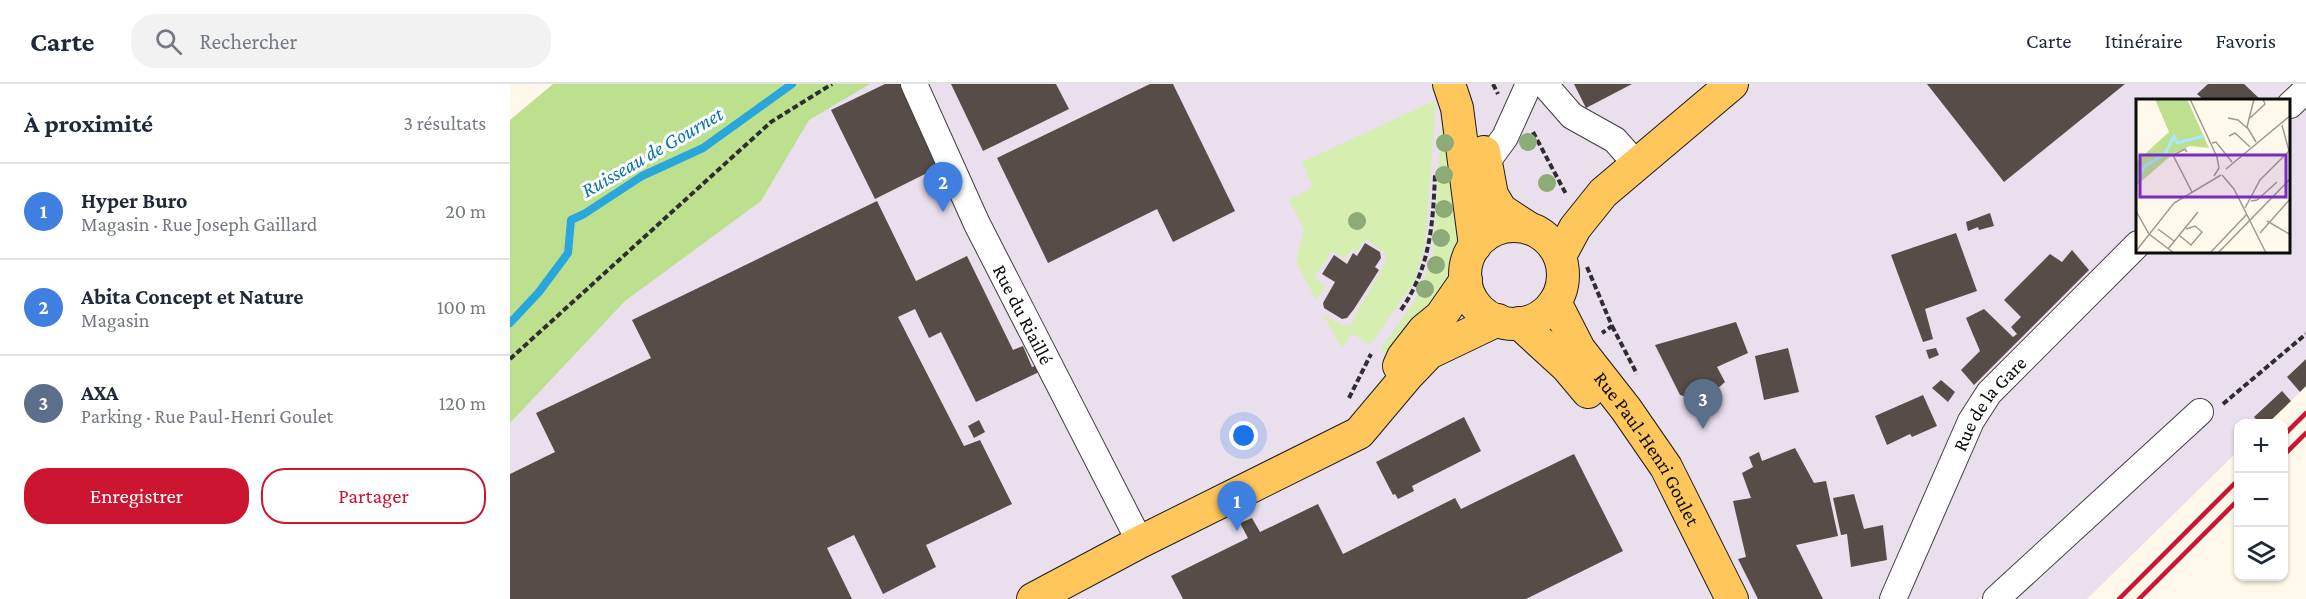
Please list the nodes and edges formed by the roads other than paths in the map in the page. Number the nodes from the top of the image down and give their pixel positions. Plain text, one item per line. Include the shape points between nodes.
1 (914, 84) edge
2 (1449, 84) edge
3 (1466, 84) edge
4 (1529, 84) edge
5 (1544, 84) edge
6 (1732, 84) edge
7 (2306, 90) edge
8 (2291, 103) edge
9 (1486, 163) junction
10 (1637, 165) junction
11 (1603, 193) junction
12 (1531, 229) junction
13 (1475, 246) junction
14 (2136, 246) edge
15 (1560, 256) junction
16 (1466, 280) junction
17 (1555, 302) junction
18 (1508, 322) junction
19 (1376, 412) junction
20 (2200, 412) road end
21 (1140, 542) junction
22 (1033, 599) edge
23 (1711, 599) edge
24 (1732, 599) edge
25 (1893, 599) edge
26 (1996, 599) edge

1 - 21 street, Rue du Riaillé via 977,224
2 - 13 main road via 1457,108
3 - 9 main road via 1476,111
4 - 9 street via 1505,137
5 - 10 street via 1572,116 1615,140
6 - 10 main road
7 - 8 street
9 - 12 main road via 1492,195 1501,210
10 - 11 main road
11 - 12 main road
11 - 15 main road via 1575,228
12 - 13 main road via 1498,228
12 - 15 main road via 1545,237
13 - 16 main road via 1469,256
14 - 25 street, Rue de la Gare via 1989,393 1971,421
15 - 17 main road via 1562,288
16 - 18 main road via 1476,305 1486,314
16 - 19 main road via 1441,316 1403,357
17 - 18 main road via 1533,320
17 - 24 main road, Rue Paul-Henri Goulet via 1579,349 1666,467
18 - 19 main road via 1430,353
18 - 23 main road, Rue Paul-Henri Goulet via 1567,367 1613,421 1660,495
19 - 21 main road via 1359,433
20 - 26 street
21 - 22 main road

